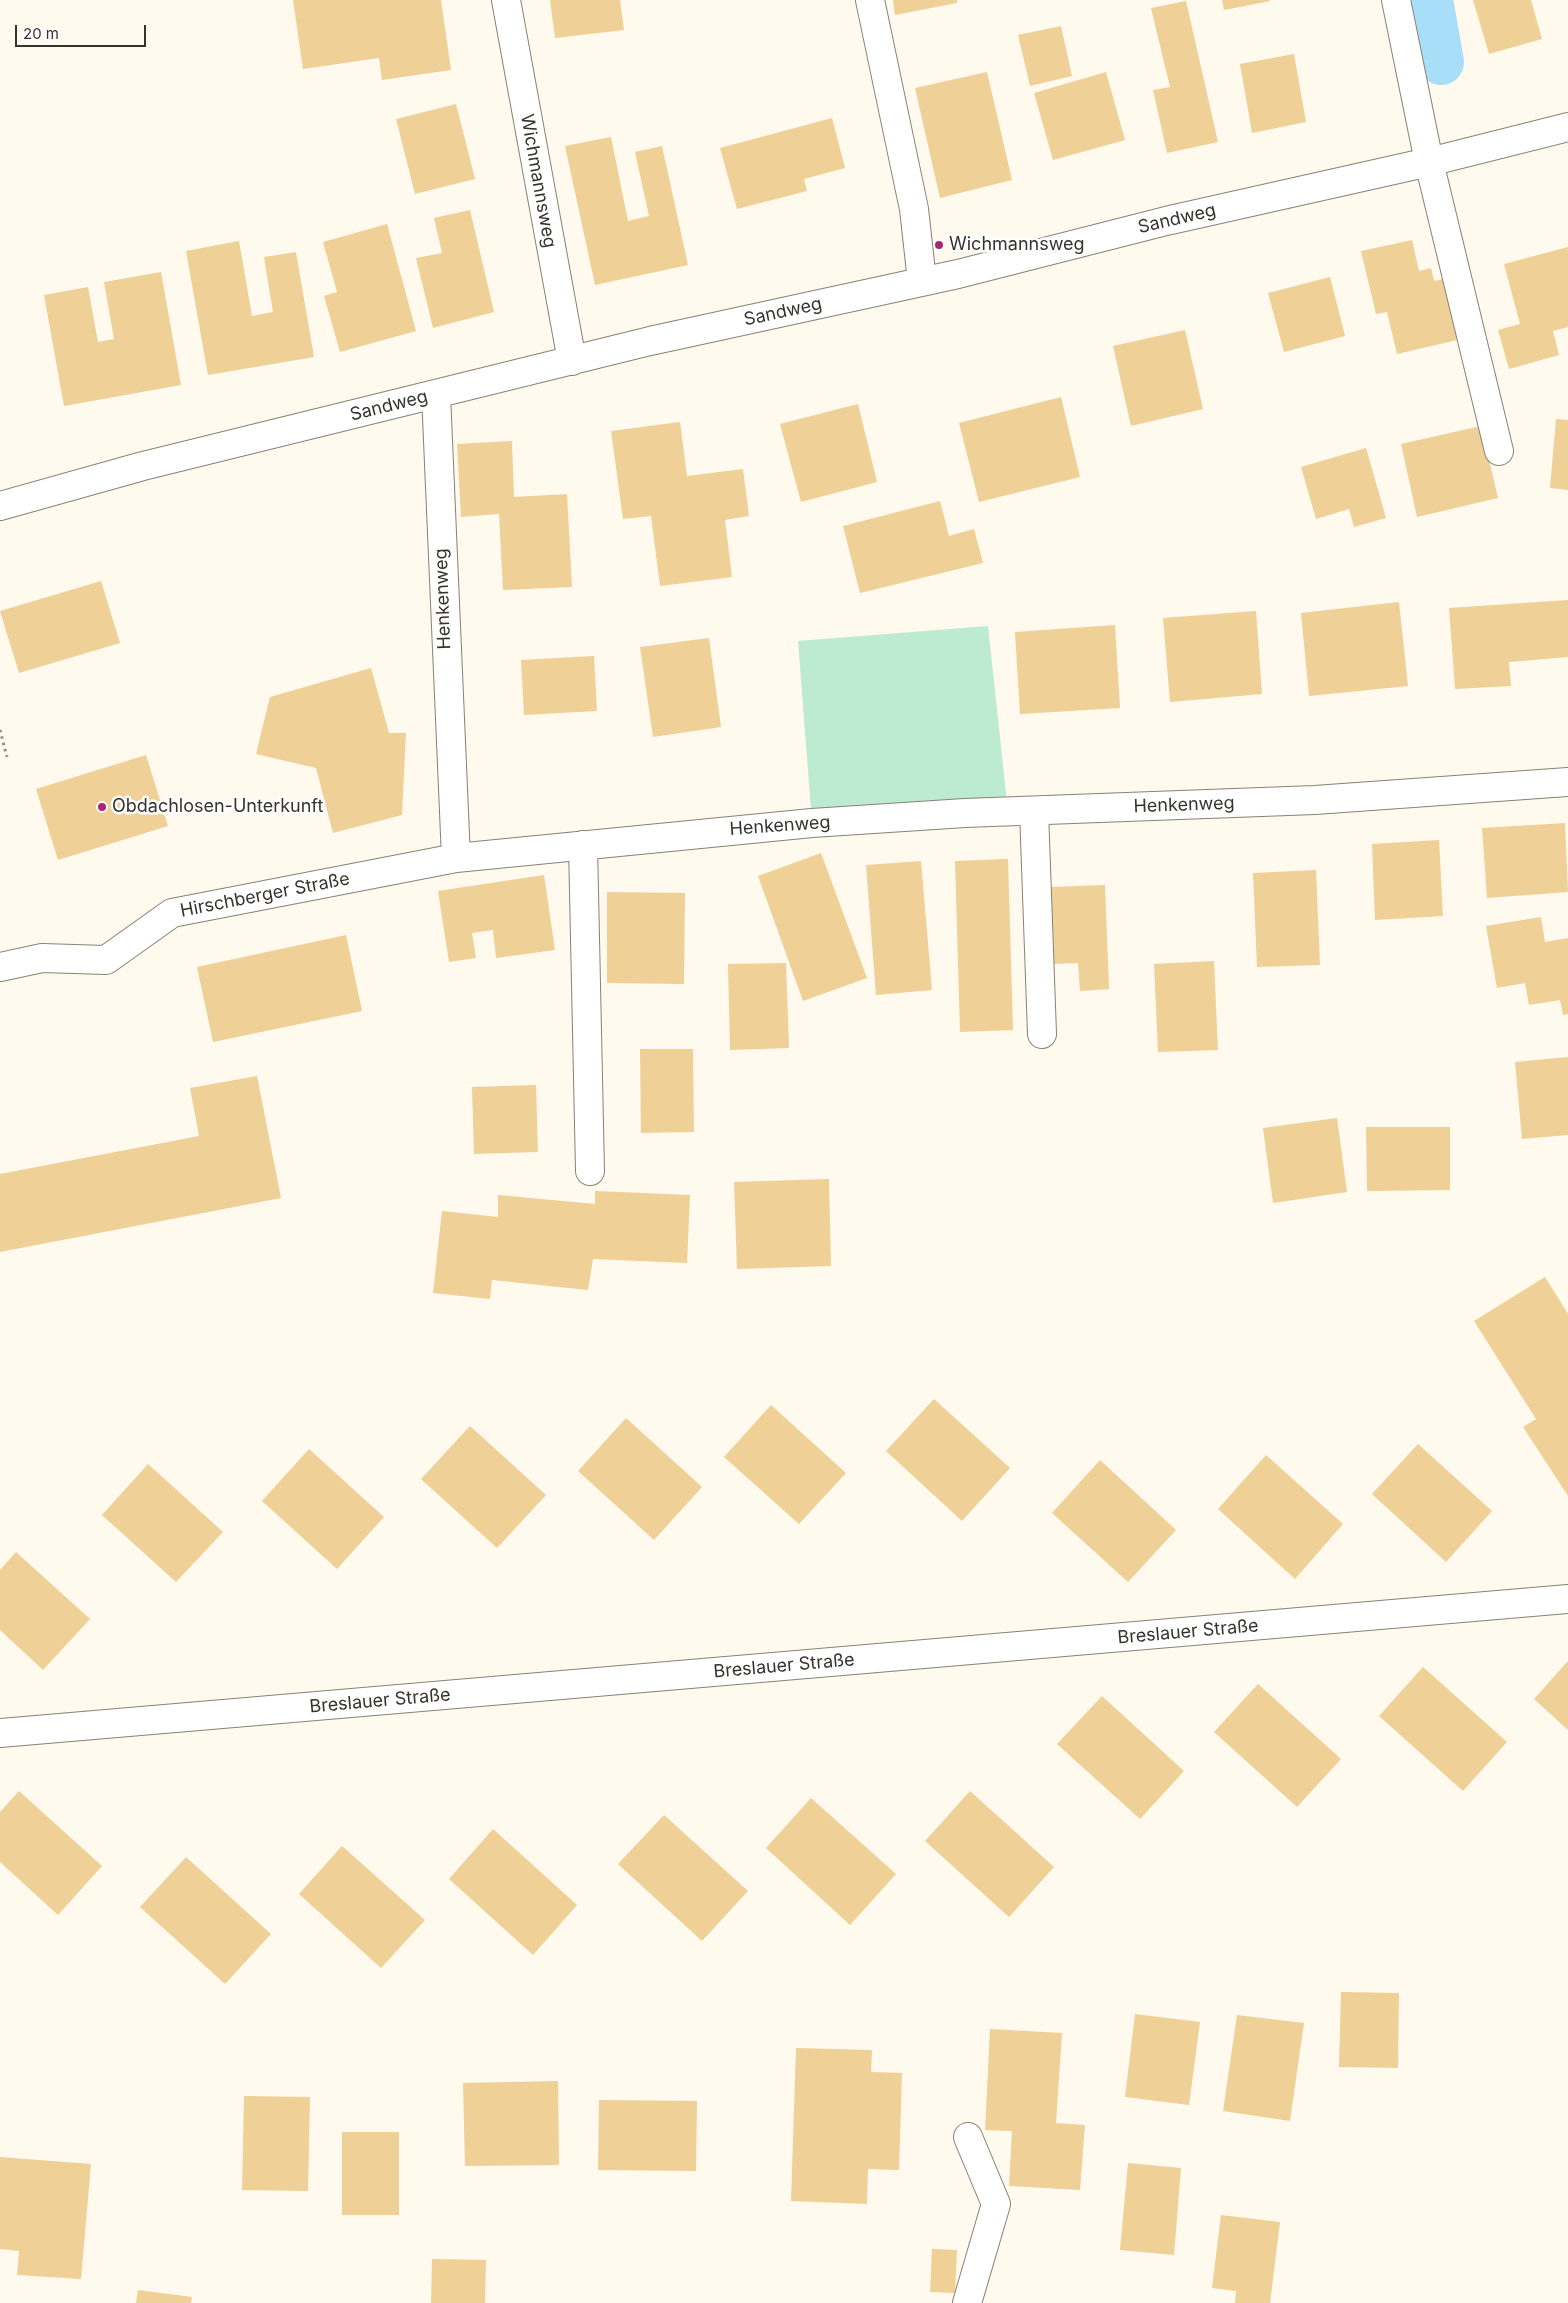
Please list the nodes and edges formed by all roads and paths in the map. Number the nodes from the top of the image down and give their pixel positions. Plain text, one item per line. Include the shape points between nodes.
1 (506, 0) edge
2 (870, 0) edge
3 (1396, 0) edge
4 (1568, 127) edge
5 (1429, 162) junction
6 (922, 281) junction
7 (572, 361) junction
8 (436, 394) junction
9 (1499, 451) dead end
10 (0, 506) edge
11 (0, 730) edge
12 (7, 757) dead end
13 (1568, 782) edge
14 (1034, 811) junction
15 (583, 845) junction
16 (456, 858) junction
17 (0, 967) edge
18 (1042, 1034) dead end
19 (590, 1172) dead end
20 (1568, 1599) edge
21 (0, 1733) edge
22 (968, 2137) dead end
23 (967, 2303) edge

1 - 7 street, Wichmannsweg
2 - 6 street via 914,209
3 - 5 street
4 - 5 street, Sandweg
5 - 6 street, Sandweg via 1166,221
5 - 9 street
6 - 7 street, Sandweg
7 - 8 street, Sandweg
8 - 10 street, Sandweg via 143,466
8 - 16 street, Henkenweg
11 - 12 path
13 - 14 street, Henkenweg via 1315,800
14 - 15 street, Henkenweg via 812,823
14 - 18 street
15 - 16 street, Henkenweg
15 - 19 street
16 - 17 street, Hirschberger Straße via 172,912 106,960 42,958
20 - 21 street, Breslauer Straße
22 - 23 street via 996,2204

